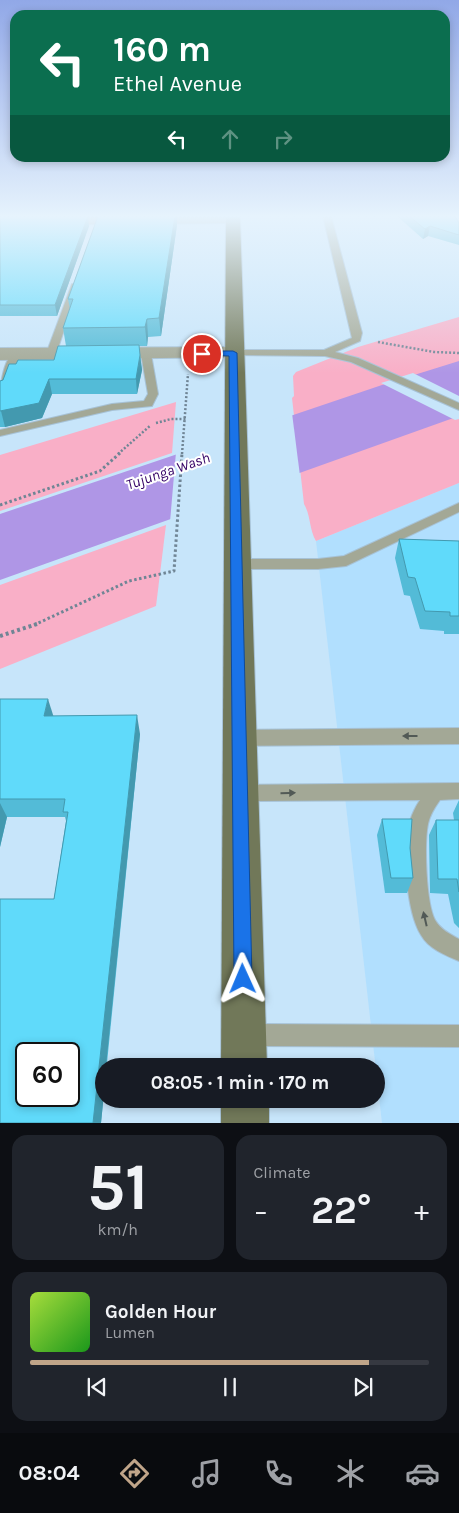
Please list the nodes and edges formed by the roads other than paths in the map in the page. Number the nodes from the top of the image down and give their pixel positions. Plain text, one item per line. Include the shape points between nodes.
1 (233, 268) edge
2 (340, 268) edge
3 (79, 274) edge
4 (233, 353) junction
5 (325, 353) junction
6 (8, 354) edge
7 (51, 354) junction
8 (146, 354) junction
9 (0, 394) edge
10 (459, 407) edge
11 (0, 433) edge
12 (459, 507) edge
13 (236, 546) junction
14 (459, 736) edge
15 (239, 738) junction
16 (435, 791) junction
17 (459, 791) edge
18 (240, 793) junction
19 (459, 950) edge
20 (459, 1036) edge
21 (244, 1051) edge
22 (245, 1108) edge
23 (245, 1123) edge

1 - 4 main road
2 - 5 lane via 357,336
3 - 7 lane
4 - 5 lane
4 - 8 street
4 - 13 main road
5 - 10 lane via 354,360
6 - 7 street
6 - 9 lane
7 - 8 street
8 - 11 lane via 153,394 148,404 112,407
12 - 13 lane via 346,561 318,564
13 - 15 main road
14 -> 15 lane
15 - 18 main road
16 - 17 lane
18 -> 16 lane
19 -> 16 lane via 442,943 427,927 423,912 416,864 419,824
18 - 21 main road
20 - 21 lane
22 - 23 main road

